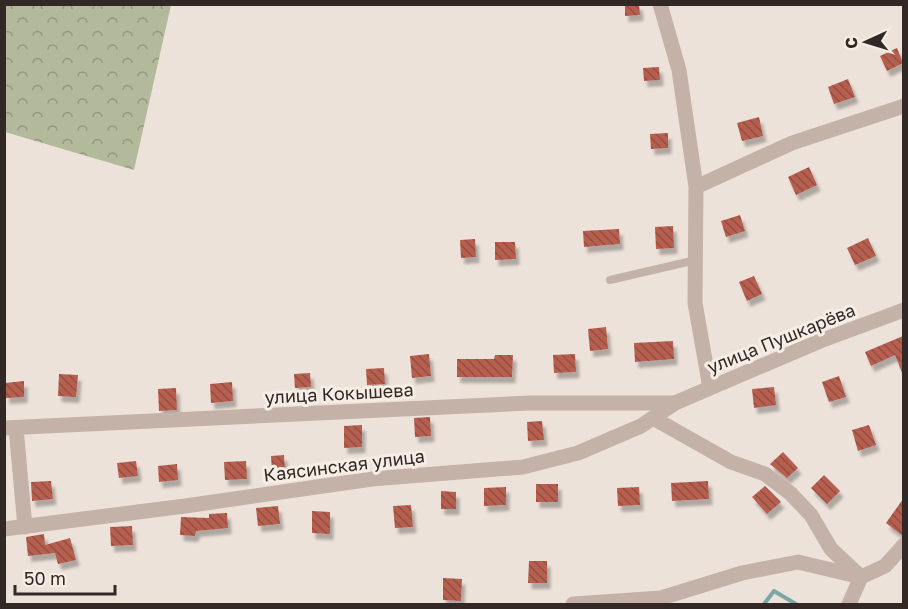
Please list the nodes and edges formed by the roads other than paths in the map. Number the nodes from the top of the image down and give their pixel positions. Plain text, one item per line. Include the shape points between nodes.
1 (660, 4) edge
2 (903, 106) edge
3 (696, 187) junction
4 (696, 260) junction
5 (610, 280) dead end
6 (903, 310) edge
7 (710, 388) junction
8 (675, 403) junction
9 (653, 418) junction
10 (10, 428) edge
11 (24, 527) junction
12 (4, 529) edge
13 (903, 545) edge
14 (861, 577) junction
15 (573, 604) edge
16 (849, 604) edge

1 - 3 street via 679,70
2 - 3 street via 792,143
3 - 4 street
4 - 5 lane
4 - 7 street via 695,303
6 - 7 street, улица Пушкарёва
7 - 8 street, улица Пушкарёва
8 - 9 street, Каясинская улица
8 - 10 street, улица Кокышева via 529,403
9 - 11 street, Каясинская улица via 578,453 524,467 372,478
9 - 14 street via 731,462 765,474 790,493 811,515 831,549
10 - 11 street
11 - 12 street, Каясинская улица
13 - 14 street via 885,566
14 - 15 street via 798,562 742,573 661,598
14 - 16 street

